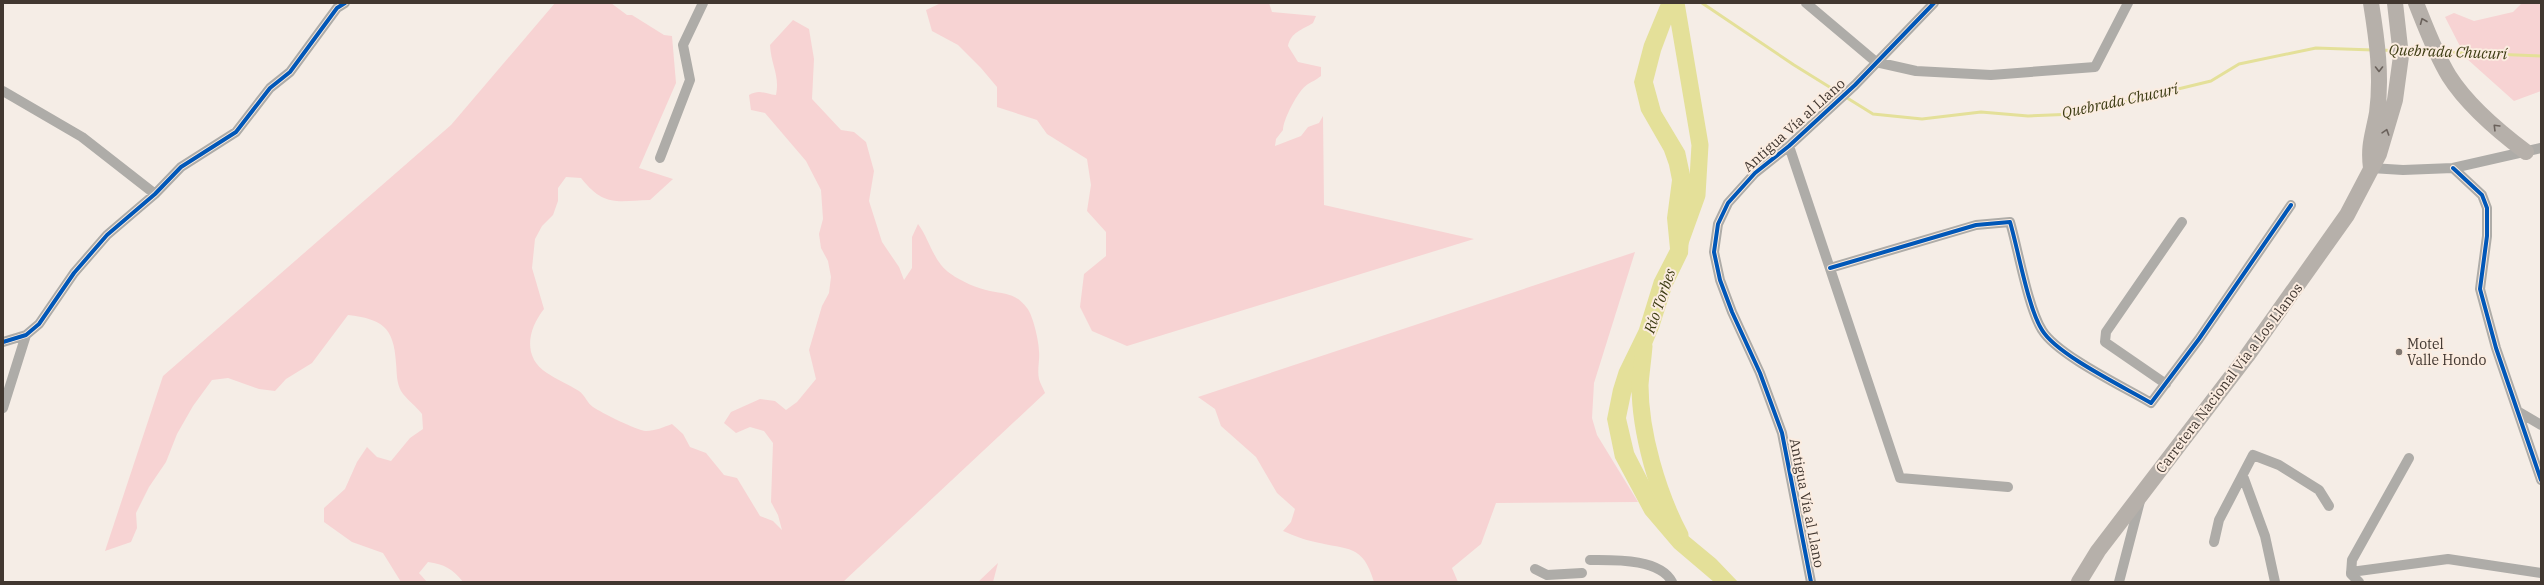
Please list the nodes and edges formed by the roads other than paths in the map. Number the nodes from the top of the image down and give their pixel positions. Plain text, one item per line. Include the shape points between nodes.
1 (346, 3) edge
2 (702, 3) edge
3 (1806, 3) edge
4 (1934, 3) edge
5 (2128, 3) edge
6 (2371, 3) edge
7 (2395, 3) edge
8 (2416, 3) edge
9 (1876, 62) junction
10 (3, 91) edge
11 (1789, 146) junction
12 (2534, 150) edge
13 (660, 158) dead end
14 (2371, 168) junction
15 (2453, 168) junction
16 (155, 194) junction
17 (2290, 205) dead end
18 (2182, 222) dead end
19 (1830, 268) junction
20 (26, 335) junction
21 (3, 342) edge
22 (2166, 384) junction
23 (3, 408) edge
24 (2519, 412) junction
25 (2541, 425) edge
26 (2409, 458) dead end
27 (2243, 476) junction
28 (2541, 480) edge
29 (2008, 487) dead end
30 (2142, 494) junction
31 (2329, 506) dead end
32 (2214, 542) dead end
33 (1590, 560) dead end
34 (1535, 568) dead end
35 (2351, 572) junction
36 (1582, 573) dead end
37 (2541, 573) edge
38 (1548, 579) edge
39 (1672, 582) edge
40 (1811, 582) edge
41 (2079, 582) edge
42 (2119, 582) edge
43 (2275, 582) edge
44 (2358, 582) edge

1 - 16 street via 338,8 290,72 270,88 236,132 181,167
2 - 13 street via 683,45 690,80
3 - 9 street
4 - 9 street, Antigua Vía al Llano
5 - 9 street via 2094,67 1991,75 1916,71
6 -> 14 highway via 2380,67 2377,113 2368,148
14 -> 7 highway, Carretera Nacional Vía a Los Llanos via 2379,154 2388,126 2398,76 2400,33
12 -> 8 highway via 2505,136 2460,91 2432,44
9 - 11 street, Antigua Vía al Llano
10 - 16 street via 82,138
11 - 19 street
11 - 40 street, Antigua Vía al Llano via 1755,173 1728,203 1718,224 1714,252 1729,306 1760,373 1782,433
12 - 15 street
14 - 15 street
14 - 30 highway, Carretera Nacional Vía a Los Llanos via 2347,214 2316,261
15 - 24 street via 2482,195 2487,208 2487,236 2480,289 2496,348
16 - 20 street via 107,235 74,273 39,324
17 - 22 street
18 - 22 street via 2106,332 2105,342
19 - 22 street via 1976,225 2010,222 2042,330 2060,349 2151,403
19 - 29 street via 1900,478
20 - 21 street
20 - 23 street
24 - 25 street
24 - 28 street
26 - 35 street via 2352,560
27 - 31 street via 2253,455 2279,465 2318,490
27 - 32 street via 2219,520
27 - 43 street via 2265,536
30 - 41 highway, Carretera Nacional Vía a Los Llanos via 2098,551
30 - 42 street
33 - 39 street via 1636,560 1668,576
34 - 38 street
35 - 37 street via 2448,559
35 - 44 street
36 - 38 street

